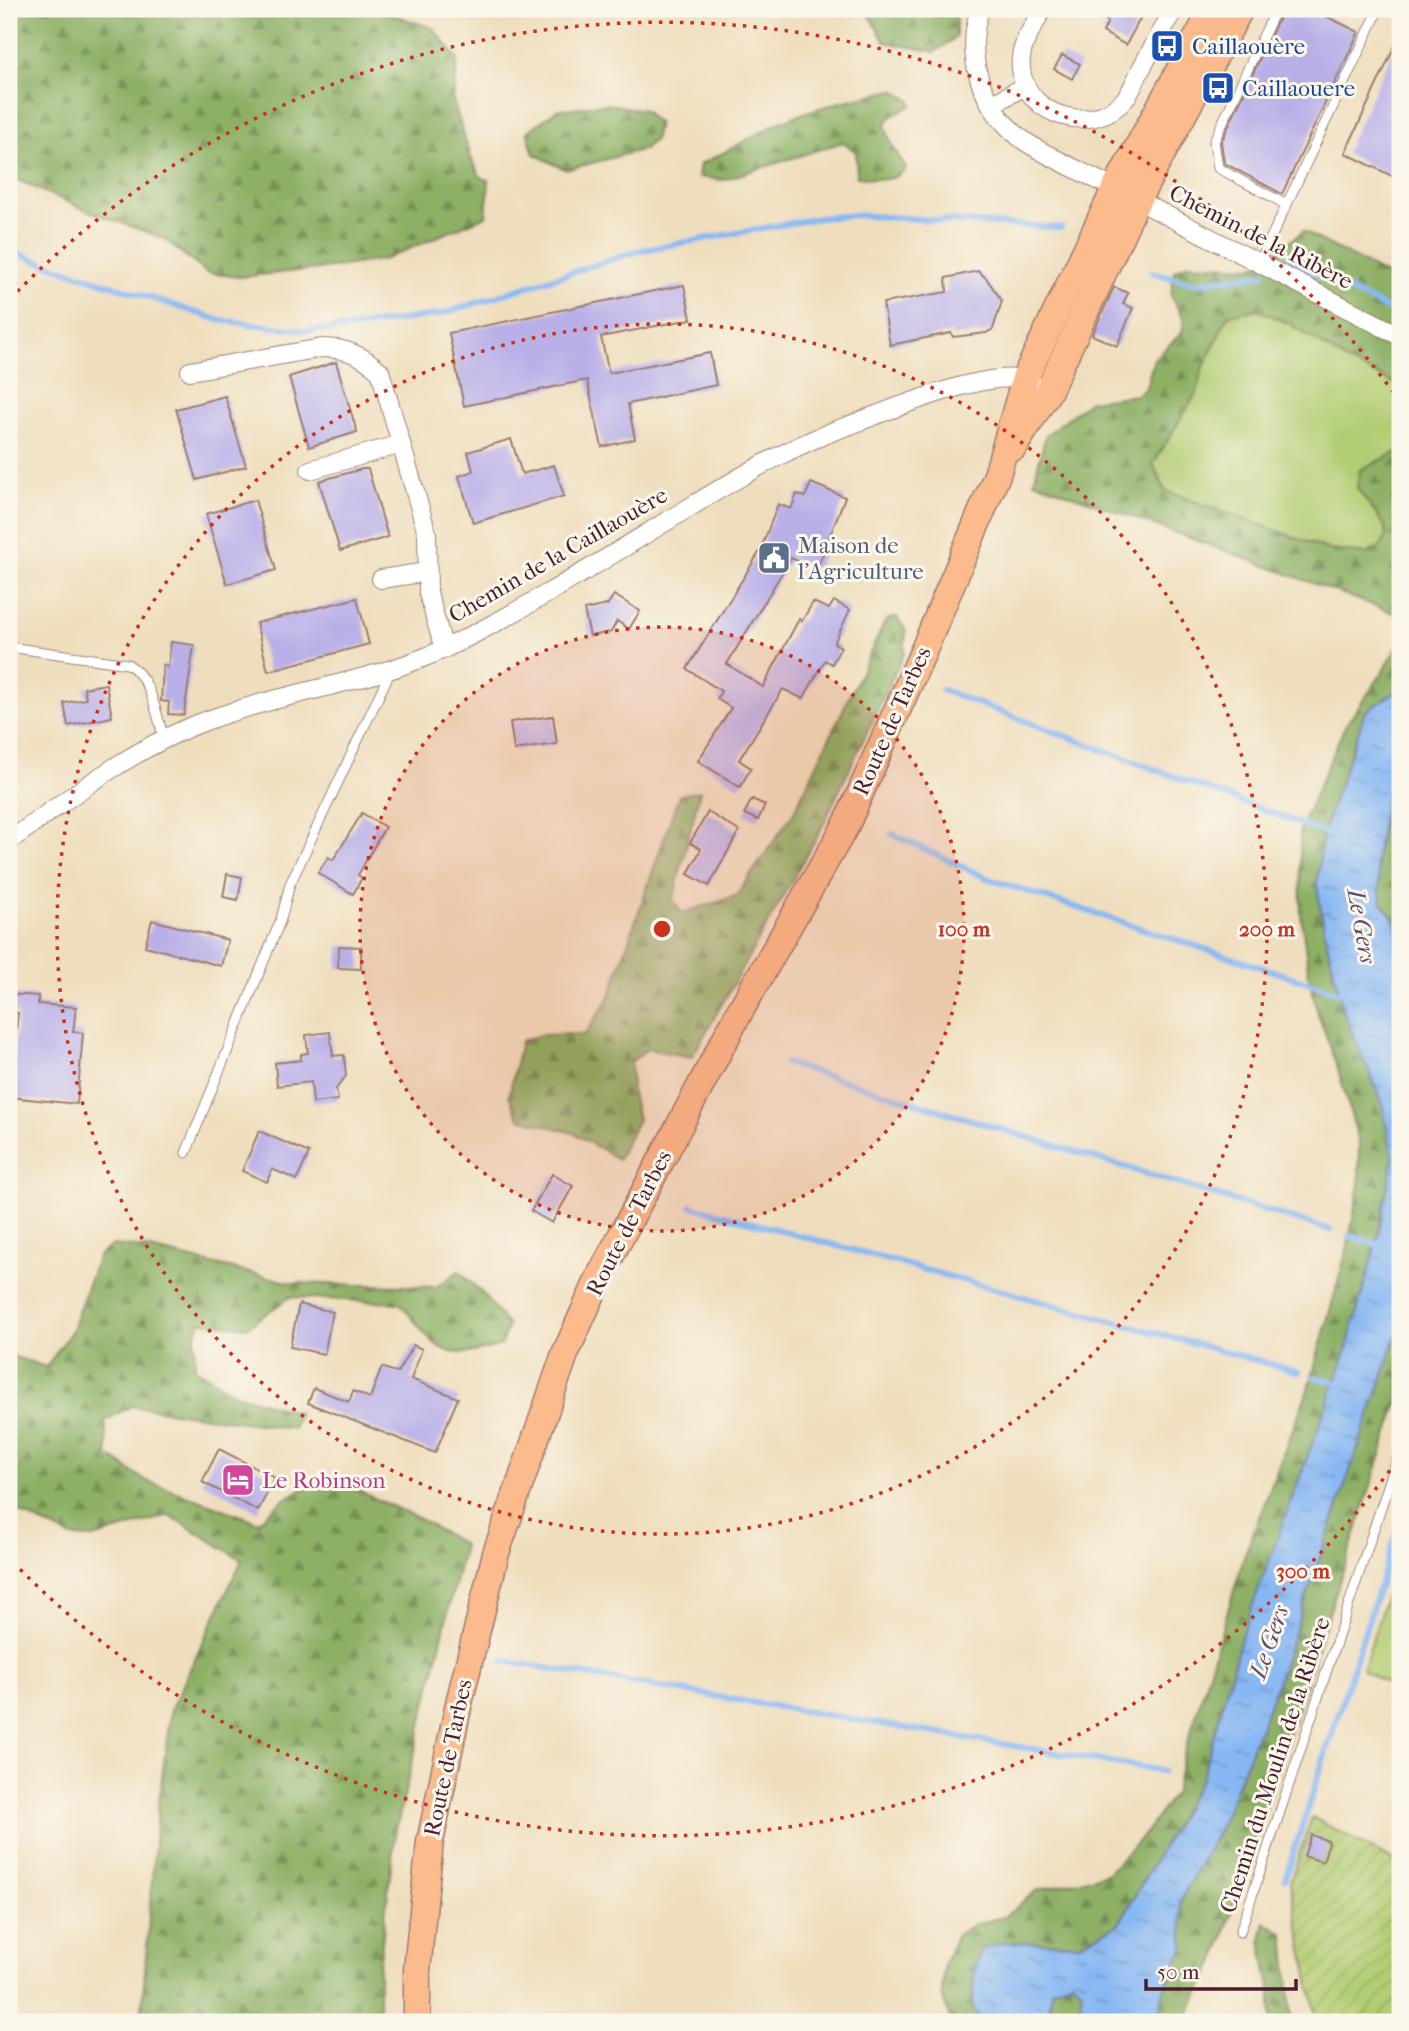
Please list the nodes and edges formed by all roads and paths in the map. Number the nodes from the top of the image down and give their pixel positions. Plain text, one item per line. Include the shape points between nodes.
1 (980, 9) edge
2 (1043, 9) edge
3 (1174, 9) edge
4 (1213, 9) edge
5 (1240, 9) edge
6 (1276, 9) edge
7 (1379, 9) edge
8 (1025, 86) junction
9 (991, 105) junction
10 (1126, 194) junction
11 (1287, 205) junction
12 (1259, 263) junction
13 (1400, 336) edge
14 (190, 371) dead end
15 (1025, 379) junction
16 (1048, 392) junction
17 (401, 444) junction
18 (310, 470) dead end
19 (997, 475) junction
20 (427, 572) junction
21 (381, 579) dead end
22 (9, 647) edge
23 (444, 649) junction
24 (391, 669) junction
25 (164, 739) junction
26 (9, 841) edge
27 (186, 1153) dead end
28 (1400, 1450) edge
29 (1240, 1932) dead end
30 (417, 2022) edge

1 - 9 street, Chemin de la Ribère via 974,59
2 - 8 street via 1023,45 1020,67
3 - 8 street via 1125,99 1110,111 1073,120 1044,109
4 - 10 main road
5 - 10 main road
6 - 11 lane via 1214,141 1218,168
7 - 11 lane
8 - 9 street
9 - 10 street, Chemin de la Ribère via 1024,140
10 - 12 street, Chemin de la Ribère
10 - 15 main road, Route de Tarbes
10 - 16 main road, Route de Tarbes
11 - 12 lane
12 - 13 street, Chemin de la Ribère
14 - 17 street via 322,348 355,353 380,371
15 - 16 street
15 - 19 main road, Route de Tarbes
15 - 23 street, Chemin de la Caillaouère via 951,389 799,445 503,620
16 - 19 main road, Route de Tarbes
17 - 18 street
17 - 20 street via 427,533
19 - 30 main road, Route de Tarbes via 846,825 734,1021 600,1274 565,1354 496,1553 457,1716 430,1842 417,1970
20 - 21 street
20 - 23 street via 428,593
22 - 25 lane via 128,664 146,682
23 - 24 street, Chemin de la Caillaouère
24 - 25 street, Chemin de la Caillaouère via 269,700
24 - 27 lane via 290,884 281,919
25 - 26 street, Chemin de la Caillaouère
28 - 29 lane, Chemin du Moulin de la Ribère

